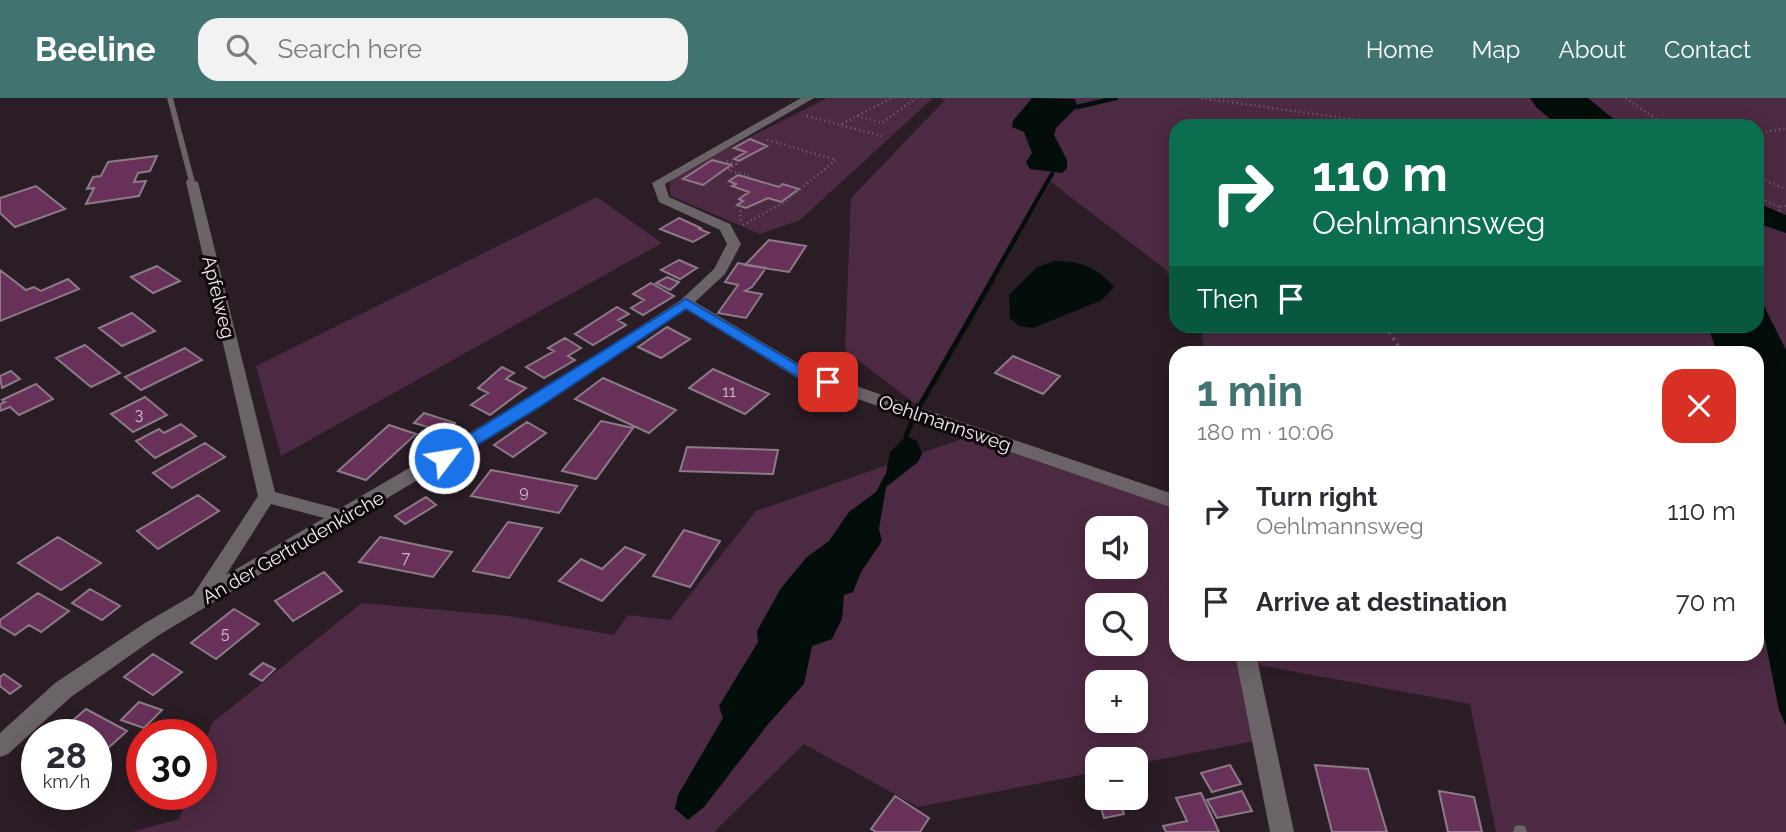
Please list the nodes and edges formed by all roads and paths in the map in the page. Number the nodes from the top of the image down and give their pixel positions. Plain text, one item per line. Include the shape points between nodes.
1 (170, 98) edge
2 (809, 98) edge
3 (892, 98) edge
4 (916, 98) edge
5 (1201, 98) edge
6 (1626, 98) edge
7 (788, 110) junction
8 (857, 116) junction
9 (1351, 119) edge
10 (1656, 119) edge
11 (841, 125) junction
12 (1786, 128) edge
13 (1764, 133) edge
14 (747, 134) junction
15 (885, 137) dead end
16 (709, 153) junction
17 (750, 177) dead end
18 (1764, 180) edge
19 (191, 182) joint
20 (1786, 189) edge
21 (1764, 201) edge
22 (740, 206) dead end
23 (1786, 206) edge
24 (686, 303) junction
25 (268, 496) junction
26 (1169, 500) edge
27 (343, 517) junction
28 (200, 602) junction
29 (1246, 661) edge
30 (0, 747) edge
31 (1282, 832) edge

1 - 19 lane, Apfelweg
2 - 7 street, An der Gertrudenkirche
3 - 8 path
4 - 8 path via 882,123
5 - 9 path
6 - 10 path
7 - 11 path
7 - 14 street, An der Gertrudenkirche
8 - 11 path
11 - 15 path
12 - 13 path
14 - 16 street, An der Gertrudenkirche
14 - 22 path via 836,160 783,203 741,227
16 - 17 path via 736,164 728,170
16 - 24 street, An der Gertrudenkirche via 658,183 663,199 725,227 734,244 720,271
18 - 20 path
19 - 25 street, Apfelweg
21 - 23 path via 1779,209
24 - 26 street, Oehlmannsweg via 803,374
24 - 27 street, An der Gertrudenkirche via 536,402
25 - 27 street
25 - 28 street
27 - 28 street, An der Gertrudenkirche
28 - 30 street, An der Gertrudenkirche via 63,690
29 - 31 street

